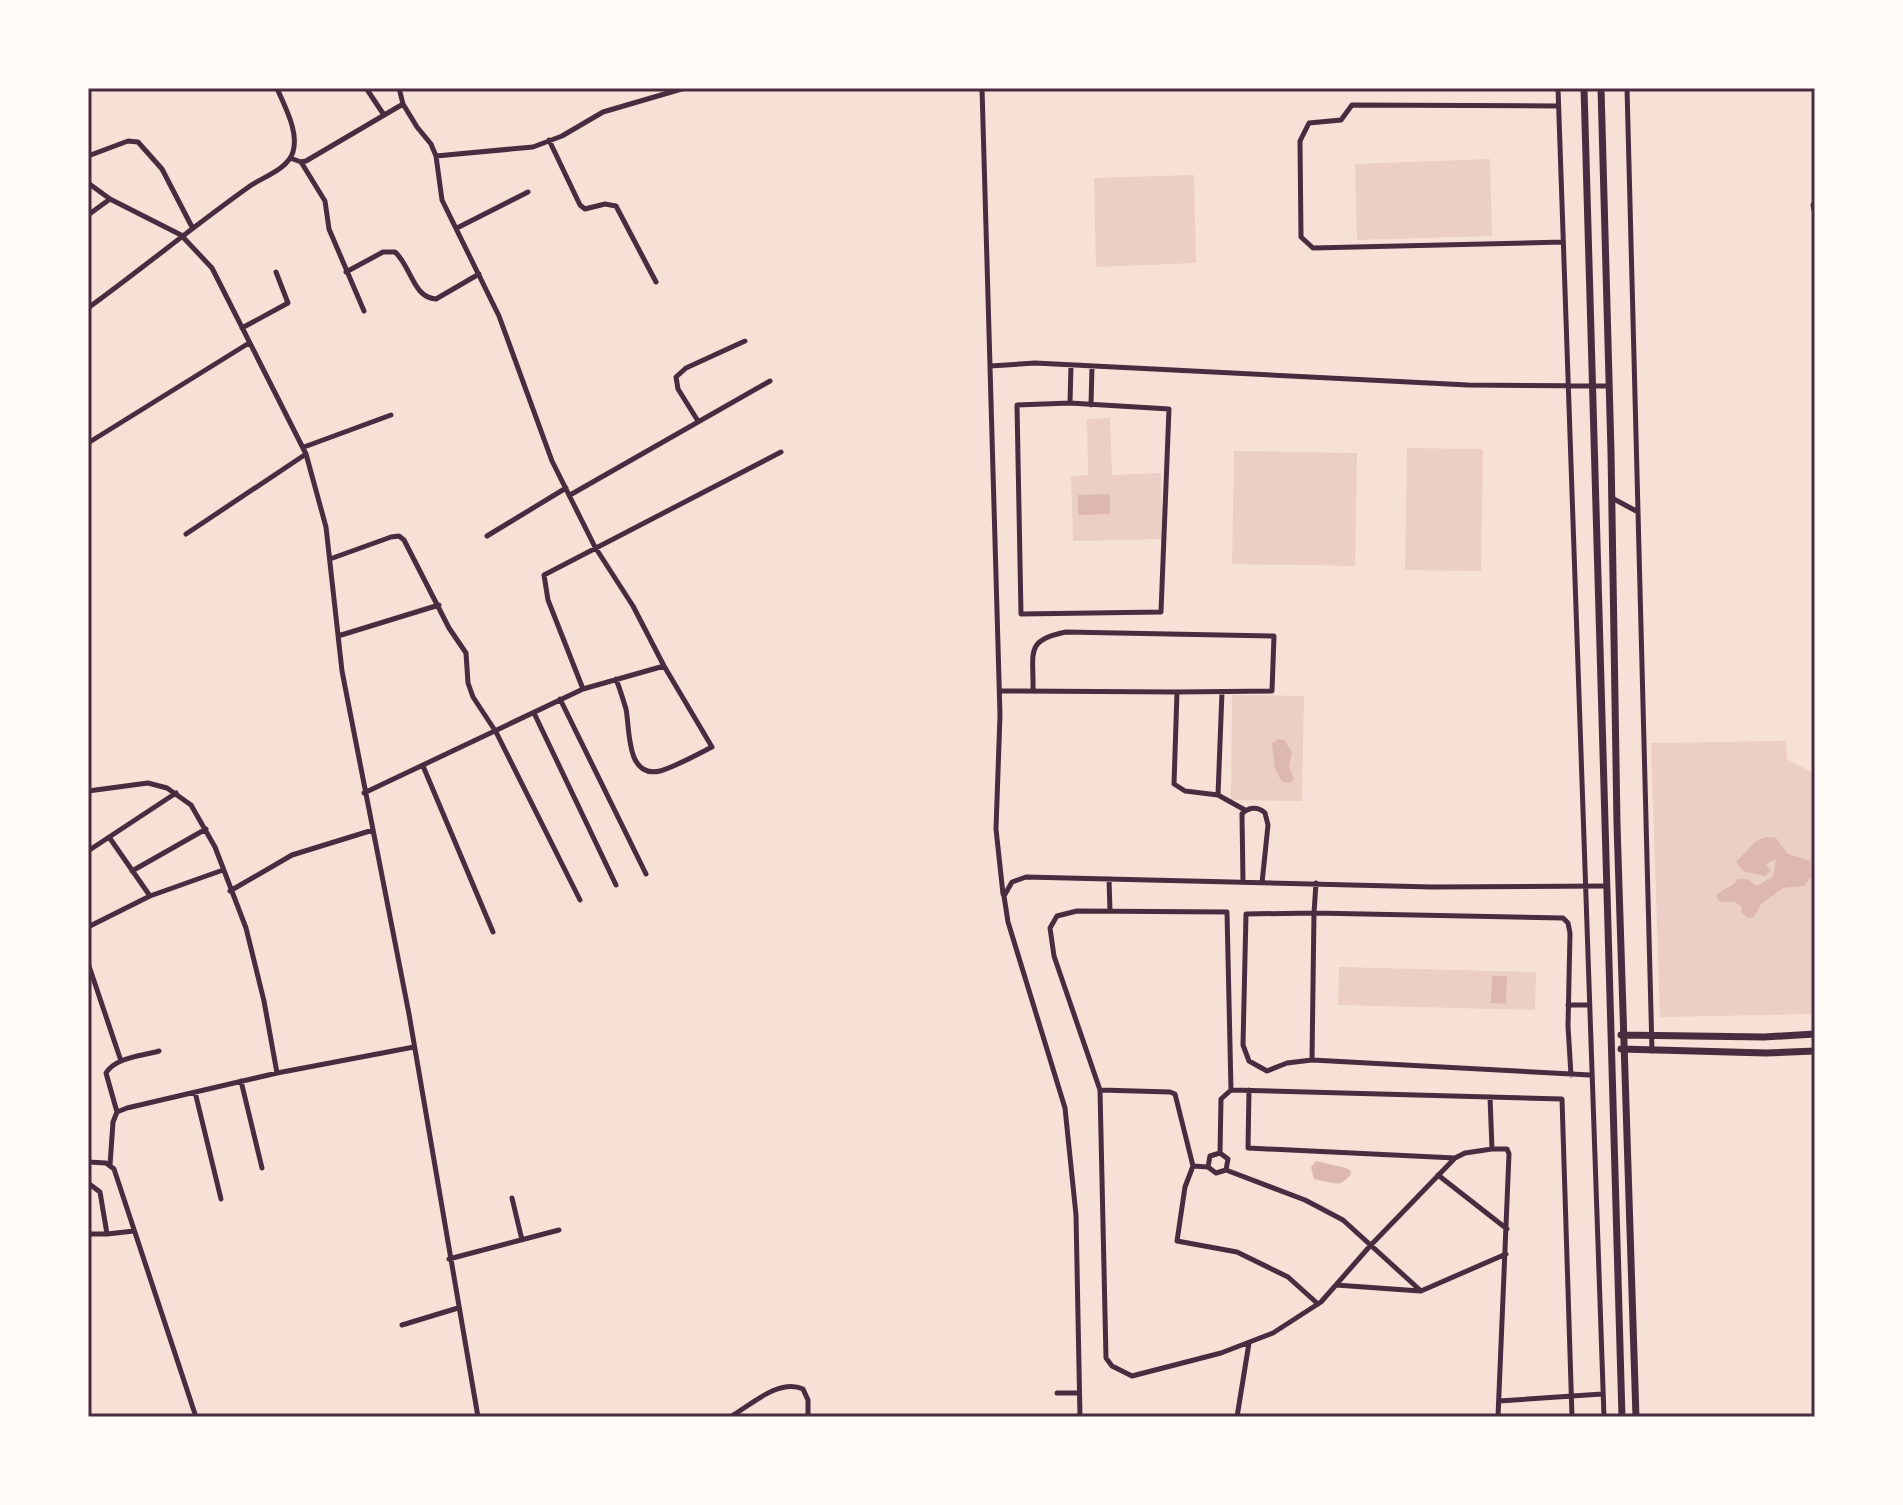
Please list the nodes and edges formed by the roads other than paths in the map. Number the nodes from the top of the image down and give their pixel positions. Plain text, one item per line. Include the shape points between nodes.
1 (277, 88) edge
2 (366, 88) edge
3 (399, 88) edge
4 (685, 88) edge
5 (982, 88) edge
6 (1558, 88) edge
7 (1584, 88) edge
8 (1601, 88) edge
9 (1627, 88) edge
10 (403, 104) junction
11 (1558, 106) junction
12 (384, 115) junction
13 (549, 140) junction
14 (88, 156) edge
15 (436, 156) junction
16 (290, 158) junction
17 (301, 162) junction
18 (88, 183) edge
19 (528, 192) dead end
20 (110, 199) junction
21 (1815, 202) edge
22 (1815, 214) edge
23 (88, 215) edge
24 (192, 227) junction
25 (457, 228) junction
26 (181, 235) junction
27 (1563, 242) junction
28 (276, 272) dead end
29 (346, 272) junction
30 (479, 274) junction
31 (656, 282) dead end
32 (88, 308) edge
33 (364, 311) dead end
34 (242, 328) junction
35 (745, 341) dead end
36 (249, 343) junction
37 (1071, 365) junction
38 (990, 366) junction
39 (1092, 366) junction
40 (770, 381) dead end
41 (1567, 386) junction
42 (1609, 386) junction
43 (1592, 387) junction
44 (1070, 403) junction
45 (1091, 405) junction
46 (391, 415) dead end
47 (698, 421) junction
48 (88, 443) edge
49 (305, 450) junction
50 (781, 452) dead end
51 (566, 488) junction
52 (570, 495) junction
53 (1612, 498) junction
54 (1636, 511) junction
55 (186, 534) dead end
56 (487, 536) dead end
57 (595, 547) junction
58 (330, 559) junction
59 (439, 605) junction
60 (338, 636) junction
61 (664, 666) junction
62 (616, 679) junction
63 (583, 689) junction
64 (999, 691) junction
65 (1033, 691) junction
66 (1177, 692) junction
67 (1222, 692) junction
68 (560, 699) junction
69 (534, 713) junction
70 (496, 732) junction
71 (423, 766) junction
72 (88, 791) edge
73 (176, 793) junction
74 (364, 793) junction
75 (1218, 795) junction
76 (1245, 810) junction
77 (206, 829) junction
78 (373, 830) junction
79 (109, 837) junction
80 (91, 849) dead end
81 (223, 870) junction
82 (132, 871) junction
83 (646, 874) dead end
84 (1109, 879) junction
85 (1243, 882) junction
86 (1262, 883) junction
87 (1316, 883) junction
88 (616, 885) dead end
89 (1606, 886) junction
90 (1584, 887) junction
91 (230, 891) junction
92 (150, 896) junction
93 (1004, 896) junction
94 (580, 900) dead end
95 (1110, 911) junction
96 (1314, 913) junction
97 (88, 927) edge
98 (493, 932) dead end
99 (88, 963) edge
100 (1568, 1005) junction
101 (1588, 1005) junction
102 (1815, 1034) edge
103 (1611, 1035) junction
104 (1623, 1035) junction
105 (1651, 1036) junction
106 (414, 1047) junction
107 (1611, 1048) junction
108 (1623, 1049) junction
109 (159, 1051) dead end
110 (1652, 1051) junction
111 (1815, 1051) edge
112 (1312, 1060) junction
113 (121, 1061) junction
114 (277, 1073) junction
115 (1571, 1075) junction
116 (1590, 1075) junction
117 (241, 1081) junction
118 (1100, 1090) junction
119 (1231, 1090) junction
120 (1249, 1090) junction
121 (195, 1092) junction
122 (1490, 1097) junction
123 (117, 1112) junction
124 (1492, 1149) junction
125 (1220, 1153) junction
126 (1455, 1158) junction
127 (88, 1162) edge
128 (110, 1165) junction
129 (1193, 1166) junction
130 (1208, 1167) junction
131 (262, 1168) dead end
132 (1226, 1170) junction
133 (1438, 1175) junction
134 (88, 1183) edge
135 (512, 1198) dead end
136 (221, 1199) dead end
137 (1507, 1229) junction
138 (559, 1230) dead end
139 (134, 1231) junction
140 (88, 1234) edge
141 (107, 1234) junction
142 (522, 1240) junction
143 (1370, 1246) junction
144 (1506, 1254) junction
145 (449, 1259) junction
146 (1336, 1285) junction
147 (1421, 1291) junction
148 (1318, 1304) junction
149 (458, 1308) junction
150 (402, 1325) dead end
151 (1249, 1342) junction
152 (1057, 1393) dead end
153 (1079, 1393) junction
154 (1602, 1394) junction
155 (1572, 1397) junction
156 (1499, 1401) junction
157 (196, 1417) edge
158 (478, 1417) edge
159 (730, 1417) edge
160 (808, 1417) edge
161 (1080, 1417) edge
162 (1237, 1417) edge
163 (1498, 1417) edge
164 (1572, 1417) edge
165 (1604, 1417) edge
166 (1622, 1417) edge
167 (1636, 1417) edge

1 - 16 street via 293,126
2 - 12 street
3 - 10 street
4 - 13 street via 603,112
5 - 38 street
6 - 11 street
7 - 43 street
8 - 42 street
9 - 54 street
10 - 12 street
10 - 15 street
11 - 27 street
11 - 27 street via 1352,105 1341,120 1309,123 1300,141 1301,237 1313,248
12 - 17 street
13 - 15 street via 533,147
13 - 31 street via 580,205 616,206
14 - 24 street via 138,142 162,169
15 - 25 street via 442,200
16 - 17 street
16 - 24 street
17 - 29 street via 325,201 329,229
18 - 20 street
19 - 25 street
20 - 23 street
20 - 26 street
21 - 22 street
24 - 26 street
25 - 30 street
26 - 32 street
26 - 34 street via 212,268
27 - 41 street
28 - 34 street via 288,303
29 - 30 street via 383,252 395,252 423,296 436,299
29 - 33 street
30 - 51 street
34 - 36 street
35 - 47 street via 676,377
36 - 48 street
36 - 49 street
37 - 38 street
37 - 39 street
37 - 44 street
38 - 64 street
39 - 41 street
39 - 45 street
40 - 47 street
41 - 43 street
41 - 90 street
42 - 43 street
42 - 53 street
43 - 89 street
44 - 45 street
44 - 45 street via 1017,405 1021,614 1161,612 1169,409
46 - 49 street
47 - 52 street
49 - 55 street
49 - 58 street
50 - 57 street
51 - 52 street
51 - 56 street
52 - 57 street
53 - 54 street
53 - 104 street
54 - 105 street
57 - 61 street
57 - 63 street via 543,579
58 - 59 street via 399,536
58 - 60 street
59 - 60 street
59 - 70 street via 466,653 473,697
60 - 74 street
61 - 62 street
61 - 62 street via 712,747 659,771 647,770 633,757
62 - 63 street
63 - 68 street
64 - 65 street
64 - 93 street via 996,829
65 - 66 street
65 - 67 street via 1035,647 1041,639 1066,632 1274,636 1272,691
66 - 67 street
66 - 75 street via 1174,784 1185,791
67 - 75 street
68 - 69 street
68 - 83 street
69 - 70 street
69 - 88 street
70 - 71 street
70 - 94 street
71 - 74 street
71 - 98 street
72 - 73 street via 148,783
73 - 77 street
73 - 79 street
74 - 78 street
75 - 76 street
76 - 85 street via 1240,821
76 - 86 street via 1262,810 1267,818
77 - 81 street
77 - 82 street
78 - 91 street via 292,855
78 - 106 street
79 - 80 street
79 - 82 street
81 - 91 street
81 - 92 street
82 - 92 street
84 - 85 street
84 - 93 street via 1026,877 1012,882
84 - 95 street
85 - 86 street
86 - 87 street
87 - 90 street
87 - 96 street
89 - 90 street
89 - 103 street
90 - 101 street
91 - 114 street via 246,928
92 - 97 street
93 - 153 street via 1065,1108 1076,1215
95 - 118 street via 1067,913 1057,916 1050,928 1054,956
95 - 119 street via 1227,912
96 - 100 street via 1563,918 1570,933
96 - 112 street
96 - 112 street via 1246,914 1243,1045 1249,1061 1267,1071
99 - 113 street
100 - 101 street
100 - 115 street
101 - 116 street
102 - 105 street
103 - 104 street
103 - 107 street
104 - 105 street
104 - 108 street
105 - 110 street
106 - 114 street
106 - 145 street
107 - 108 street
107 - 166 street
108 - 110 street
108 - 167 street
109 - 113 street
110 - 111 street
112 - 115 street
113 - 123 street via 106,1073
114 - 117 street
115 - 116 street
116 - 154 street
117 - 121 street
117 - 131 street
118 - 129 street via 1175,1094
118 - 151 street via 1106,1358 1132,1376
119 - 120 street
119 - 125 street via 1221,1099
120 - 122 street
120 - 126 street via 1248,1148
121 - 123 street
121 - 136 street
122 - 124 street
122 - 155 street via 1562,1099
123 - 128 street
124 - 126 street
124 - 137 street via 1507,1149 1509,1154
125 - 130 street via 1210,1156
125 - 132 street via 1228,1159
126 - 133 street
127 - 128 street
128 - 139 street
129 - 130 street
129 - 148 street via 1177,1241 1237,1252 1288,1277
130 - 132 street via 1216,1173
132 - 143 street via 1331,1213
133 - 137 street
133 - 143 street
134 - 141 street via 100,1192
135 - 142 street
137 - 144 street
138 - 142 street
139 - 141 street
139 - 157 street
140 - 141 street
142 - 145 street
143 - 146 street
143 - 147 street
144 - 147 street
144 - 156 street
145 - 149 street
146 - 147 street
146 - 148 street
148 - 151 street
149 - 150 street
149 - 158 street
151 - 162 street
152 - 153 street
153 - 161 street
154 - 155 street
154 - 165 street
155 - 156 street
155 - 164 street
156 - 163 street
159 - 160 street via 792,1385 803,1389

